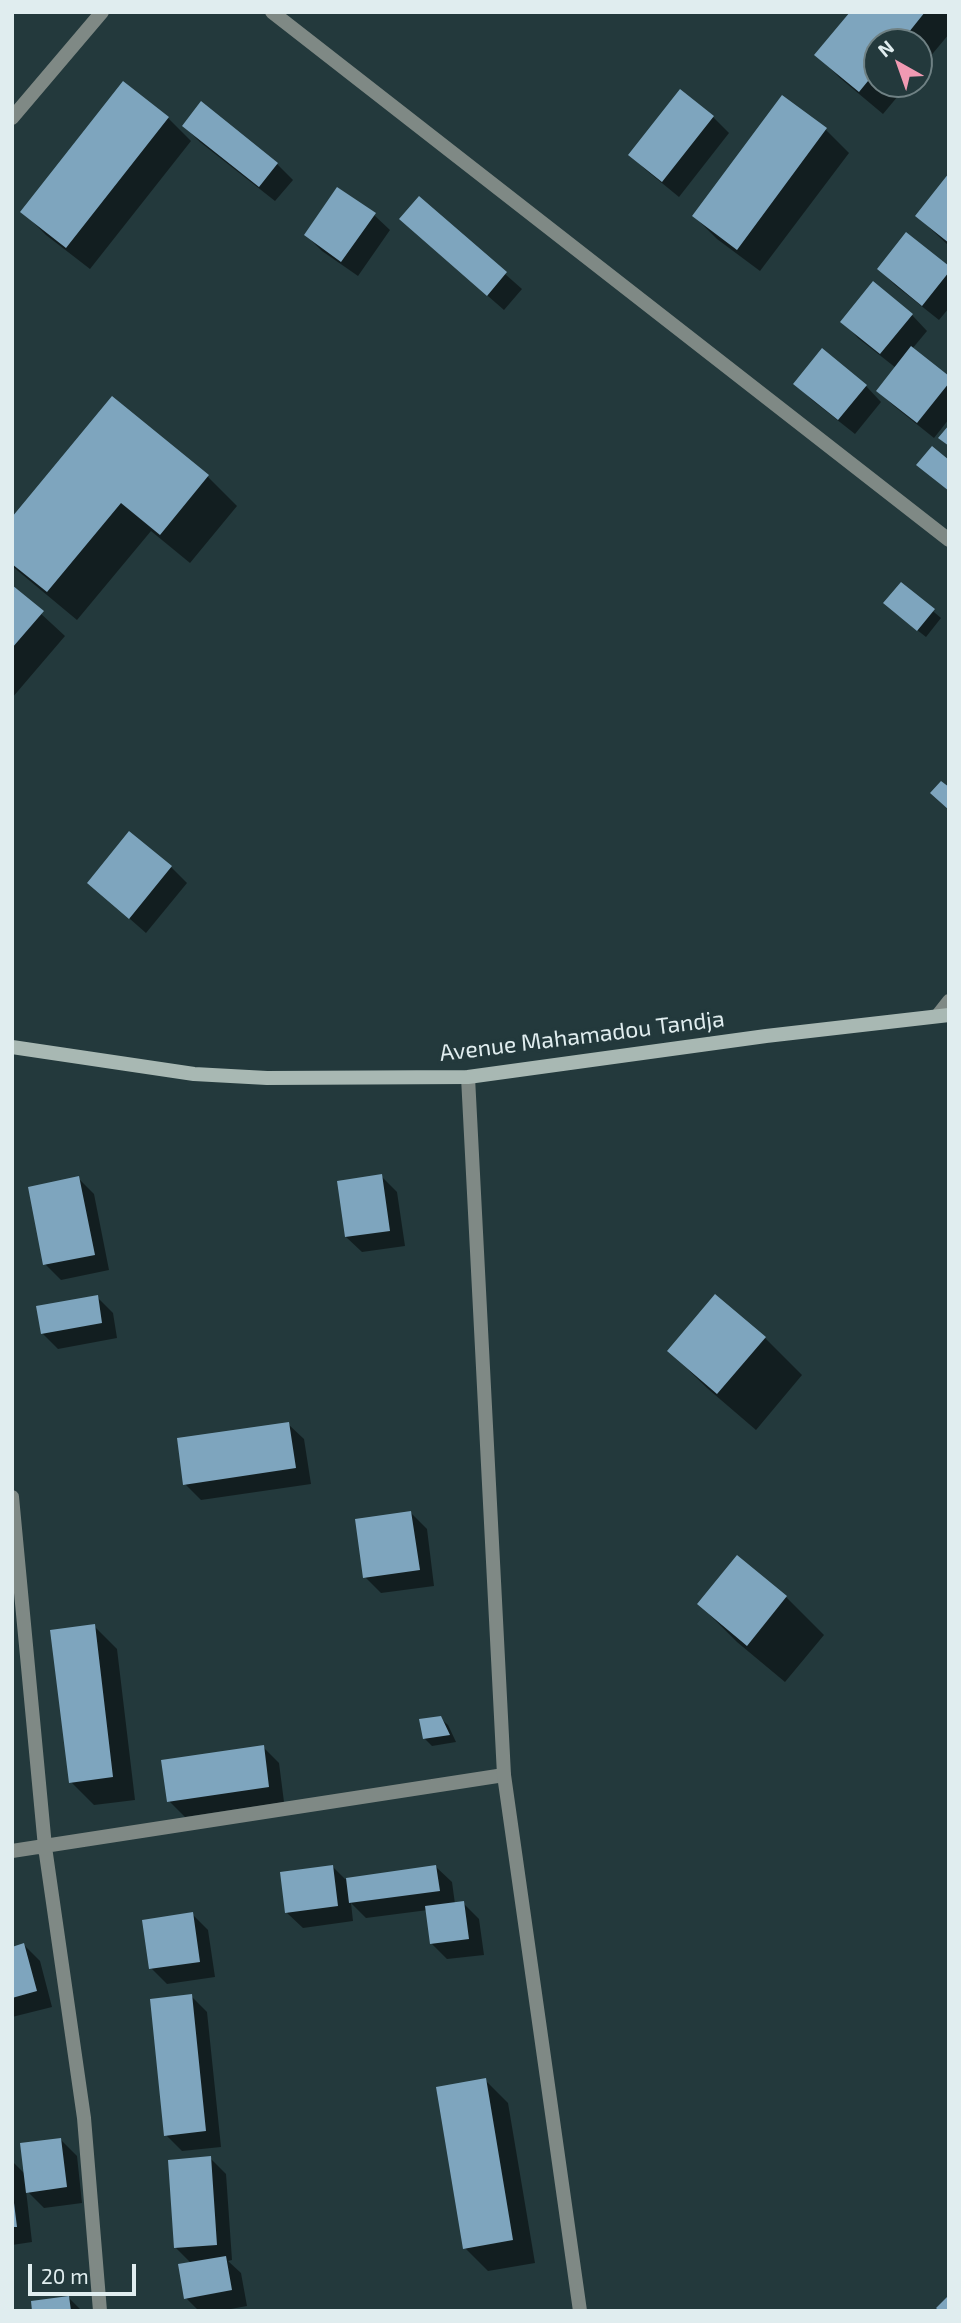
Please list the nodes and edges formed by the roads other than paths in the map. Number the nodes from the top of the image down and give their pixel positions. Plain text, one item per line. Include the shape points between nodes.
1 (102, 12) edge
2 (272, 12) edge
3 (12, 118) edge
4 (949, 540) edge
5 (949, 1001) edge
6 (943, 1015) edge
7 (12, 1047) edge
8 (468, 1077) junction
9 (12, 1497) edge
10 (504, 1775) junction
11 (45, 1847) junction
12 (12, 1851) edge
13 (100, 2311) edge
14 (580, 2311) edge

1 - 3 street
2 - 4 street
5 - 6 street
6 - 8 main road, Avenue Mahamadou Tandja
7 - 8 main road, Avenue Mahamadou Tandja via 194,1074
8 - 10 street
9 - 11 street
10 - 11 street
10 - 14 street
11 - 12 street
11 - 13 street via 84,2118

